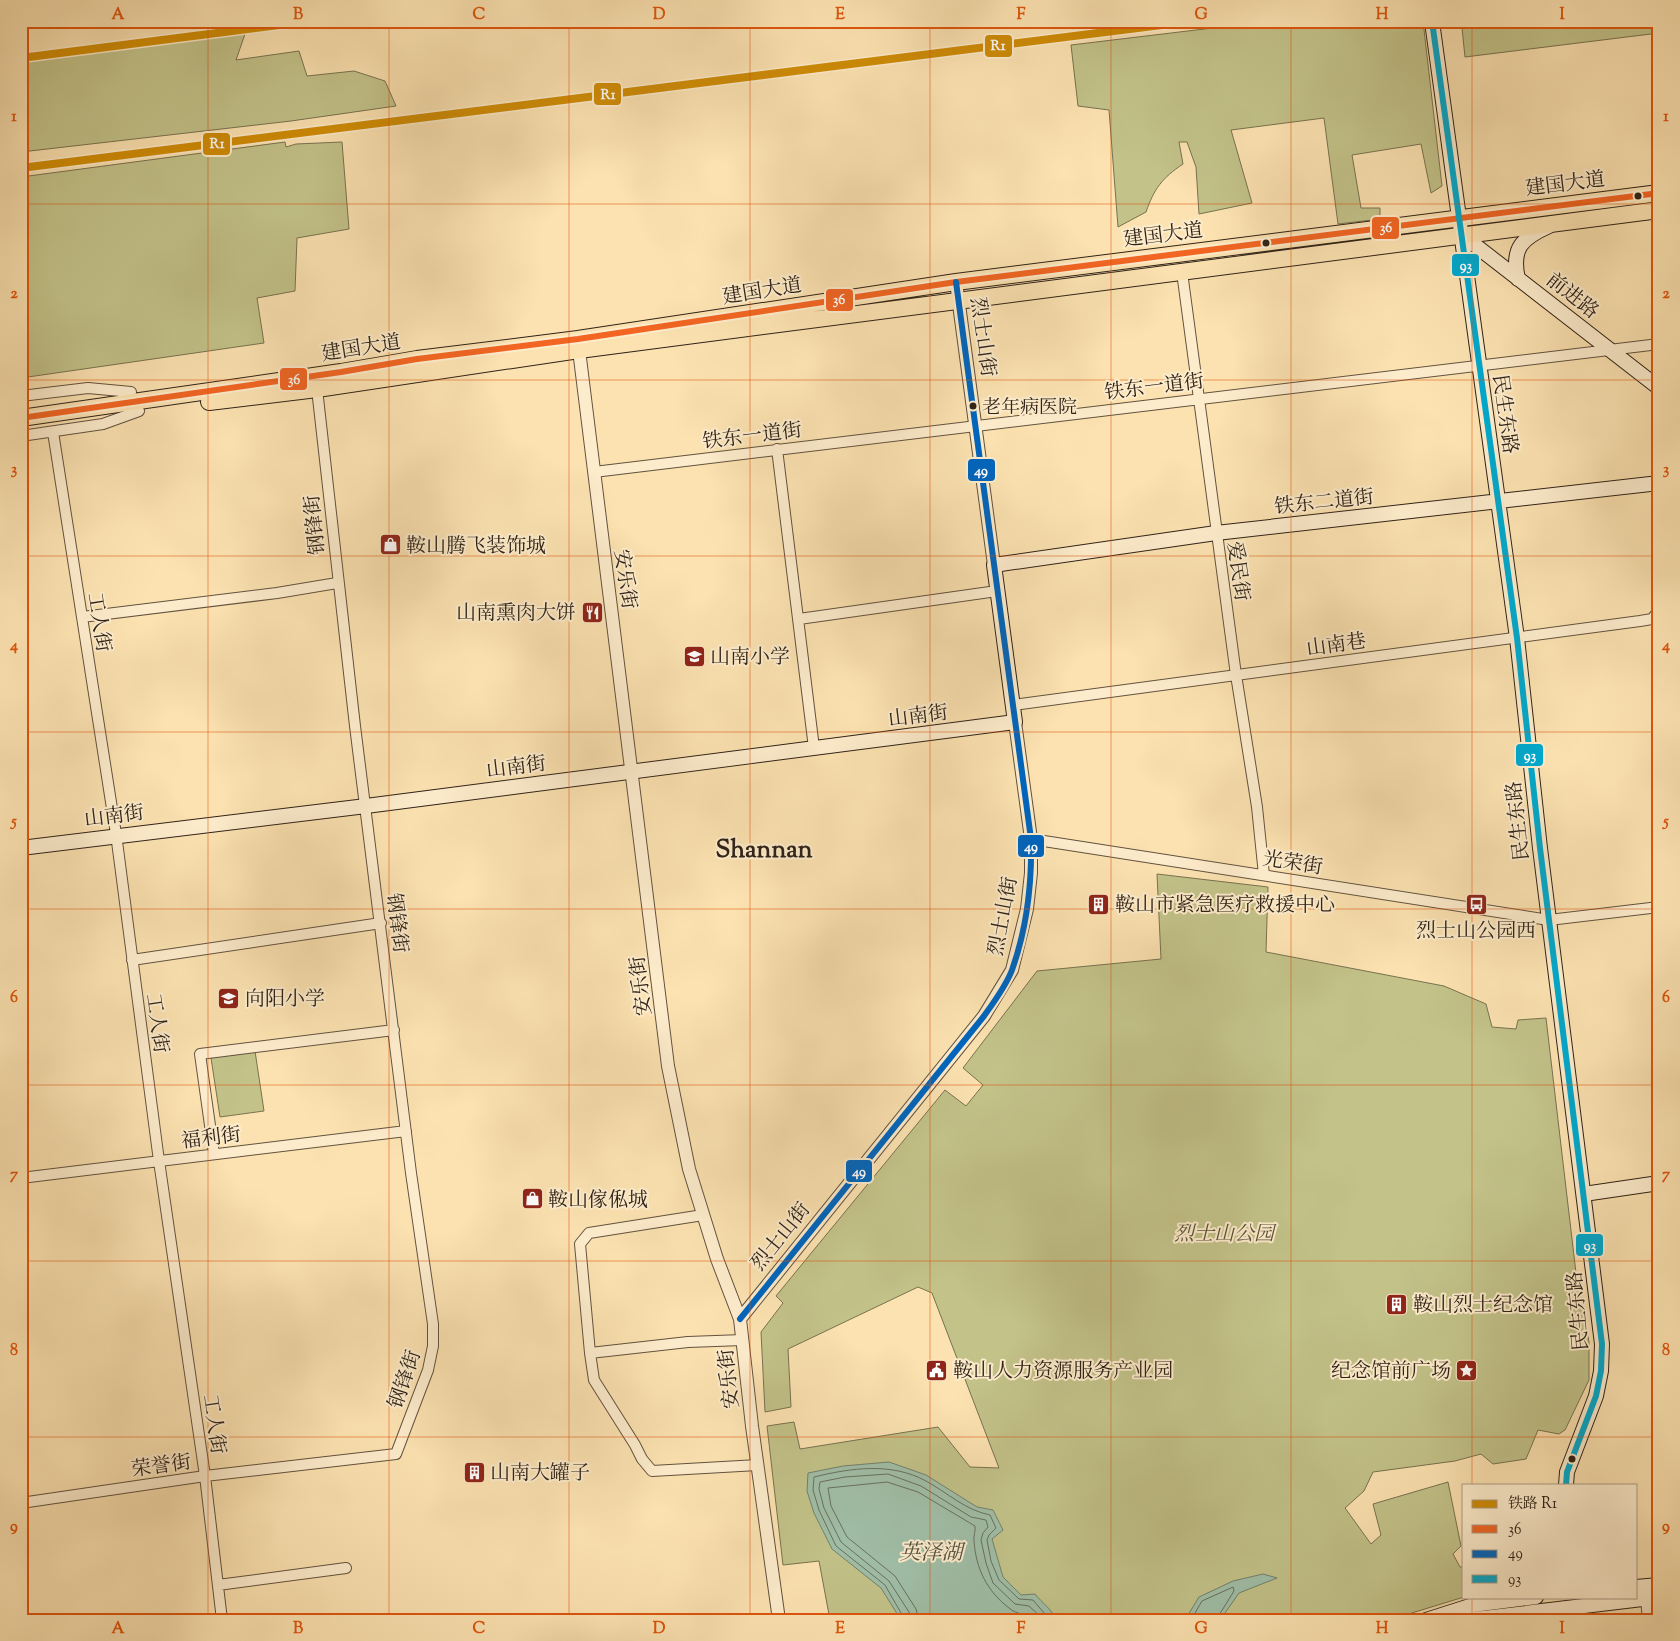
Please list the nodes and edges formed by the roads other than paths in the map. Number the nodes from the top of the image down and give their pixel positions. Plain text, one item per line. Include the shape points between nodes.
1 (1433, 29) dead end
2 (1659, 193) edge
3 (1595, 201) junction
4 (1659, 210) edge
5 (1600, 217) junction
6 (1460, 218) junction
7 (1556, 223) junction
8 (1462, 235) junction
9 (1182, 272) junction
10 (1518, 278) junction
11 (956, 282) junction
12 (959, 301) junction
13 (578, 344) junction
14 (1659, 344) edge
15 (1612, 351) junction
16 (417, 359) junction
17 (1479, 365) junction
18 (1659, 388) edge
19 (317, 389) junction
20 (131, 392) junction
21 (21, 396) edge
22 (1198, 398) junction
23 (21, 407) edge
24 (21, 418) edge
25 (976, 424) junction
26 (59, 426) junction
27 (21, 427) edge
28 (21, 436) edge
29 (777, 449) junction
30 (594, 472) junction
31 (1659, 483) edge
32 (1498, 502) junction
33 (1216, 533) junction
34 (994, 565) junction
35 (337, 583) junction
36 (997, 592) junction
37 (1659, 610) edge
38 (82, 617) junction
39 (799, 619) junction
40 (1517, 638) junction
41 (1236, 675) junction
42 (1013, 705) junction
43 (1015, 722) junction
44 (814, 748) junction
45 (632, 772) junction
46 (366, 806) junction
47 (116, 834) junction
48 (1031, 839) junction
49 (21, 848) edge
50 (1264, 875) junction
51 (1659, 908) edge
52 (1549, 920) junction
53 (381, 923) junction
54 (132, 960) junction
55 (394, 1030) junction
56 (406, 1132) junction
57 (214, 1154) junction
58 (159, 1161) junction
59 (21, 1178) edge
60 (1659, 1184) edge
61 (1584, 1194) junction
62 (703, 1215) junction
63 (740, 1319) junction
64 (744, 1340) junction
65 (590, 1353) junction
66 (396, 1454) joint
67 (758, 1465) junction
68 (205, 1476) junction
69 (1566, 1484) edge
70 (21, 1503) edge
71 (346, 1568) dead end
72 (218, 1585) junction
73 (1659, 1585) edge
74 (1638, 1587) edge
75 (1528, 1598) edge
76 (1653, 1598) edge
77 (1580, 1603) edge
78 (1508, 1617) edge
79 (222, 1620) edge
80 (779, 1620) edge
81 (1426, 1620) edge
82 (1467, 1620) edge
83 (1648, 1620) edge

1 - 6 main road, 民生东路
2 - 3 highway, 建国大道
3 - 5 highway via 1586,205 1585,210 1587,215
3 - 6 highway, 建国大道
4 - 5 highway, 建国大道
5 - 7 highway, 建国大道
6 - 8 main road, 民生东路
6 - 11 highway, 建国大道
7 - 8 highway, 建国大道
7 - 10 main road via 1527,238 1519,249 1514,262
8 - 9 highway, 建国大道
8 - 10 main road, 前进路
8 - 17 main road, 民生东路
9 - 12 highway, 建国大道
9 - 22 street, 爱民街
10 - 15 main road, 前进路
11 - 12 street, 烈士山街
11 - 13 highway, 建国大道
12 - 13 highway, 建国大道
12 - 25 street, 烈士山街
13 - 16 highway, 建国大道
13 - 19 highway, 建国大道
13 - 30 street, 安乐街
14 - 15 street, 铁东一道街
15 - 17 street, 铁东一道街
15 - 18 main road, 前进路
16 - 20 highway via 328,364
16 - 24 highway, 建国大道
17 - 22 street, 铁东一道街
17 - 32 main road, 民生东路
19 - 26 highway, 建国大道 via 139,411
19 - 35 street, 钢锋街
20 - 21 street via 88,388
20 - 23 highway
22 - 25 street, 铁东一道街
22 - 33 street, 爱民街
25 - 29 street, 铁东一道街
25 - 34 street, 烈士山街
26 - 27 highway, 建国大道
26 - 28 street
26 - 38 street, 工人街
29 - 30 street, 铁东一道街
29 - 39 street
30 - 45 street, 安乐街
31 - 32 main road, 铁东二道街
32 - 33 main road, 铁东二道街
32 - 40 main road, 民生东路
33 - 34 main road, 铁东二道街
33 - 41 street, 爱民街
34 - 36 main road, 烈士山街
35 - 38 street
35 - 46 street, 钢锋街
36 - 39 street
36 - 42 main road, 烈士山街
37 - 40 street, 山南巷 via 1652,619
38 - 47 street, 工人街
39 - 44 street
40 - 41 street, 山南巷
40 - 52 main road, 民生东路
41 - 42 street, 山南巷
41 - 50 street, 爱民街
42 - 43 main road, 烈士山街
43 - 44 main road, 山南街
43 - 48 street, 烈士山街
44 - 45 main road, 山南街
45 - 46 main road, 山南街
45 - 62 street, 安乐街 via 668,1066 689,1169
46 - 47 main road, 山南街
46 - 53 street, 钢锋街
47 - 49 main road, 山南街
47 - 54 street, 工人街
48 - 50 street, 光荣街
48 - 63 street, 烈士山街 via 1027,908 1012,970 999,994
50 - 52 street, 光荣街
51 - 52 street, 光荣街
52 - 61 main road, 民生东路
53 - 54 street
53 - 55 street, 钢锋街
54 - 58 street, 工人街
55 - 56 street, 钢锋街
55 - 57 street via 200,1054
56 - 57 street, 福利街
56 - 66 street, 钢锋街 via 433,1324 433,1346 428,1370
57 - 58 street, 福利街
58 - 59 street, 福利街
58 - 68 street, 工人街
60 - 61 main road
61 - 69 main road, 民生东路 via 1602,1344 1601,1371 1596,1396 1567,1472
62 - 63 street, 安乐街
62 - 65 street via 589,1233 580,1244
63 - 64 street, 安乐街
64 - 65 street via 688,1342
64 - 67 street, 安乐街
65 - 67 street via 594,1380 652,1471
66 - 68 street, 荣誉街
67 - 80 street, 安乐街
68 - 70 street, 荣誉街
68 - 72 street, 工人街
71 - 72 street
72 - 79 street, 工人街
73 - 74 main road
75 - 81 main road via 1474,1605
76 - 77 main road
76 - 83 street
77 - 78 main road
78 - 82 main road

